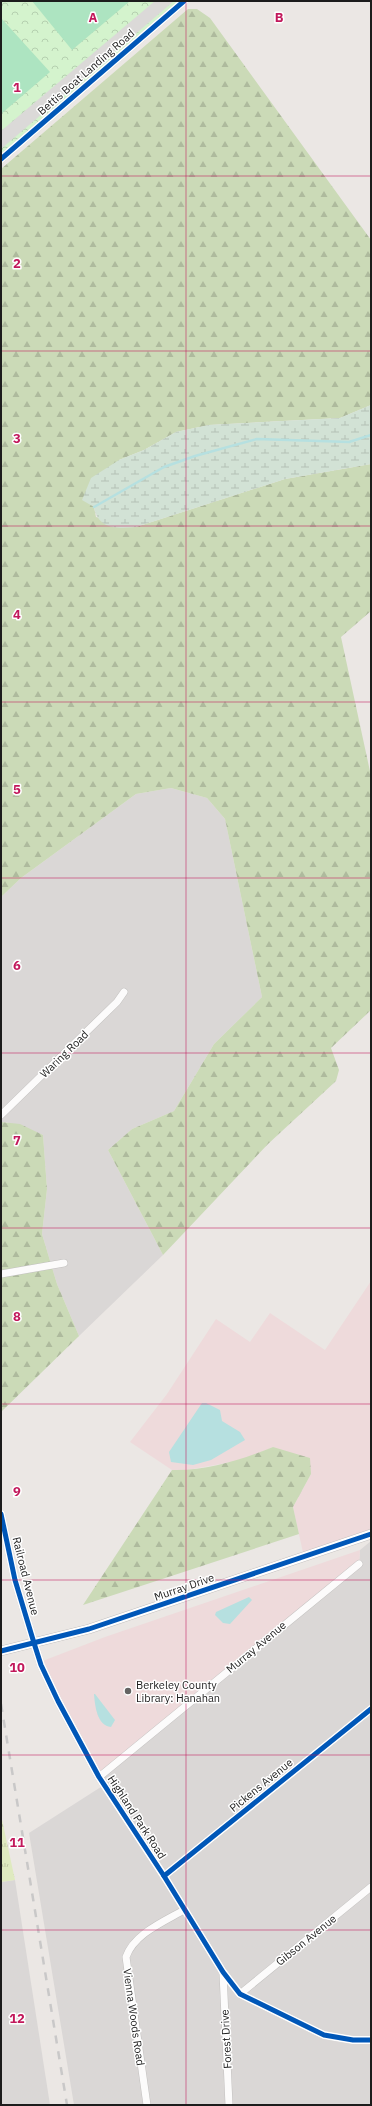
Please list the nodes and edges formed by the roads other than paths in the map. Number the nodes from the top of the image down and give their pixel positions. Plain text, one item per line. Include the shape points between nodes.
1 (184, 1) edge
2 (1, 159) edge
3 (124, 992) dead end
4 (1, 1115) edge
5 (64, 1263) dead end
6 (1, 1274) edge
7 (1, 1514) edge
8 (371, 1534) edge
9 (359, 1564) dead end
10 (34, 1643) junction
11 (1, 1651) edge
12 (371, 1709) edge
13 (99, 1777) junction
14 (164, 1876) junction
15 (371, 1887) edge
16 (184, 1910) junction
17 (222, 1972) junction
18 (240, 1994) junction
19 (371, 2040) edge
20 (147, 2105) edge
21 (229, 2105) edge

1 - 2 street, Bettis Boat Landing Road
3 - 4 street, Waring Road via 117,1002
5 - 6 street
7 - 10 street, Railroad Avenue via 15,1580
8 - 10 street, Murray Drive via 89,1629
9 - 13 street, Murray Avenue
10 - 11 street, Murray Drive
10 - 13 street, Highland Park Road via 41,1666
12 - 14 street, Pickens Avenue
13 - 14 street, Highland Park Road
14 - 16 street, Highland Park Road
15 - 18 street, Gibson Avenue
16 - 17 street, Highland Park Road
16 - 20 street, Vienna Woods Road via 152,1928 129,1947 126,1957
17 - 18 street, Highland Park Road
17 - 21 street, Forest Drive
18 - 19 street via 324,2035

